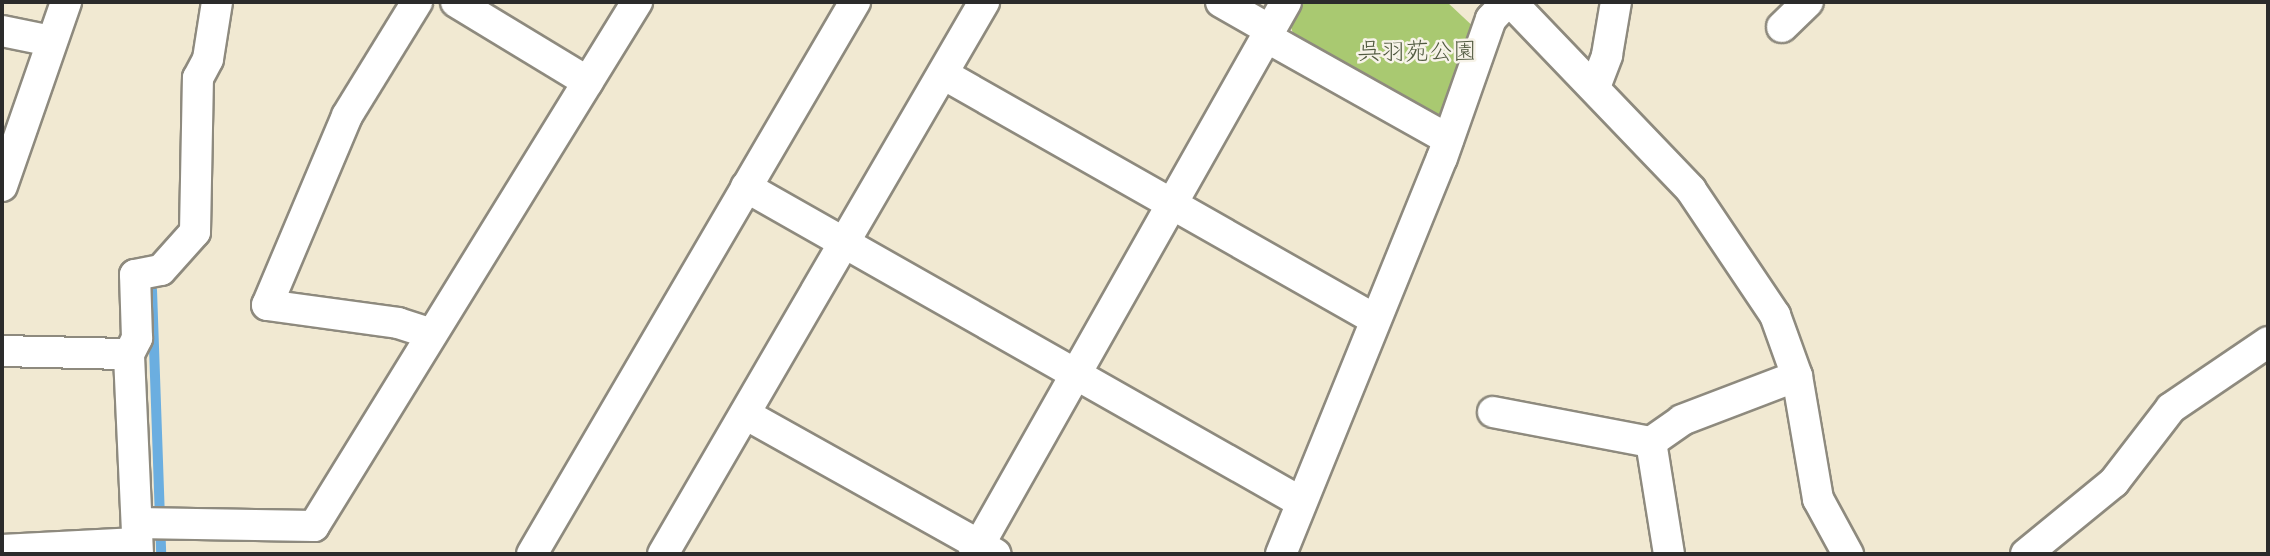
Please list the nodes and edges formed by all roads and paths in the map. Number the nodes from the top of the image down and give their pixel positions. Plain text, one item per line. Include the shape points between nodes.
1 (66, 2) edge
2 (217, 2) edge
3 (417, 2) edge
4 (456, 2) edge
5 (637, 2) edge
6 (855, 2) edge
7 (984, 2) edge
8 (1221, 2) edge
9 (1286, 2) edge
10 (1509, 2) edge
11 (1616, 2) edge
12 (1808, 2) edge
13 (1782, 27) dead end
14 (2, 32) edge
15 (1268, 33) junction
16 (51, 41) junction
17 (943, 75) junction
18 (588, 82) junction
19 (1595, 87) junction
20 (1448, 139) junction
21 (2, 186) edge
22 (746, 187) junction
23 (1173, 204) junction
24 (845, 244) junction
25 (1374, 319) junction
26 (430, 334) junction
27 (2268, 342) edge
28 (2, 351) edge
29 (129, 354) junction
30 (1076, 374) junction
31 (1797, 376) junction
32 (1493, 412) dead end
33 (745, 414) junction
34 (1651, 442) junction
35 (1301, 502) junction
36 (147, 533) edge
37 (1288, 547) edge
38 (2, 550) edge
39 (983, 551) edge
40 (532, 554) edge
41 (663, 554) edge
42 (1669, 554) edge
43 (1848, 554) edge
44 (2026, 554) edge

1 - 16 street
2 - 29 street via 208,59 198,78 195,232 161,270 135,275 137,338
3 - 26 street via 347,116 267,305 398,323
4 - 18 street
5 - 18 street
6 - 22 street
7 - 17 street
8 - 15 street
9 - 15 street
10 - 19 street
10 - 20 street via 1491,19
11 - 19 street via 1607,55
12 - 13 street
14 - 16 street
15 - 20 street
15 - 23 street
16 - 21 street
17 - 23 street
17 - 24 street
18 - 26 street
19 - 31 street via 1690,190 1775,315
20 - 25 street
22 - 24 street
22 - 40 street
23 - 25 street
23 - 30 street
24 - 30 street
24 - 33 street
25 - 35 street
26 - 36 street via 314,526
27 - 44 street via 2171,408 2114,482
28 - 29 street
29 - 36 street
30 - 35 street
30 - 39 street
31 - 34 street via 1682,421
31 - 43 street via 1818,499
32 - 34 street
33 - 39 street
33 - 41 street
34 - 42 street
35 - 37 street
36 - 38 street

